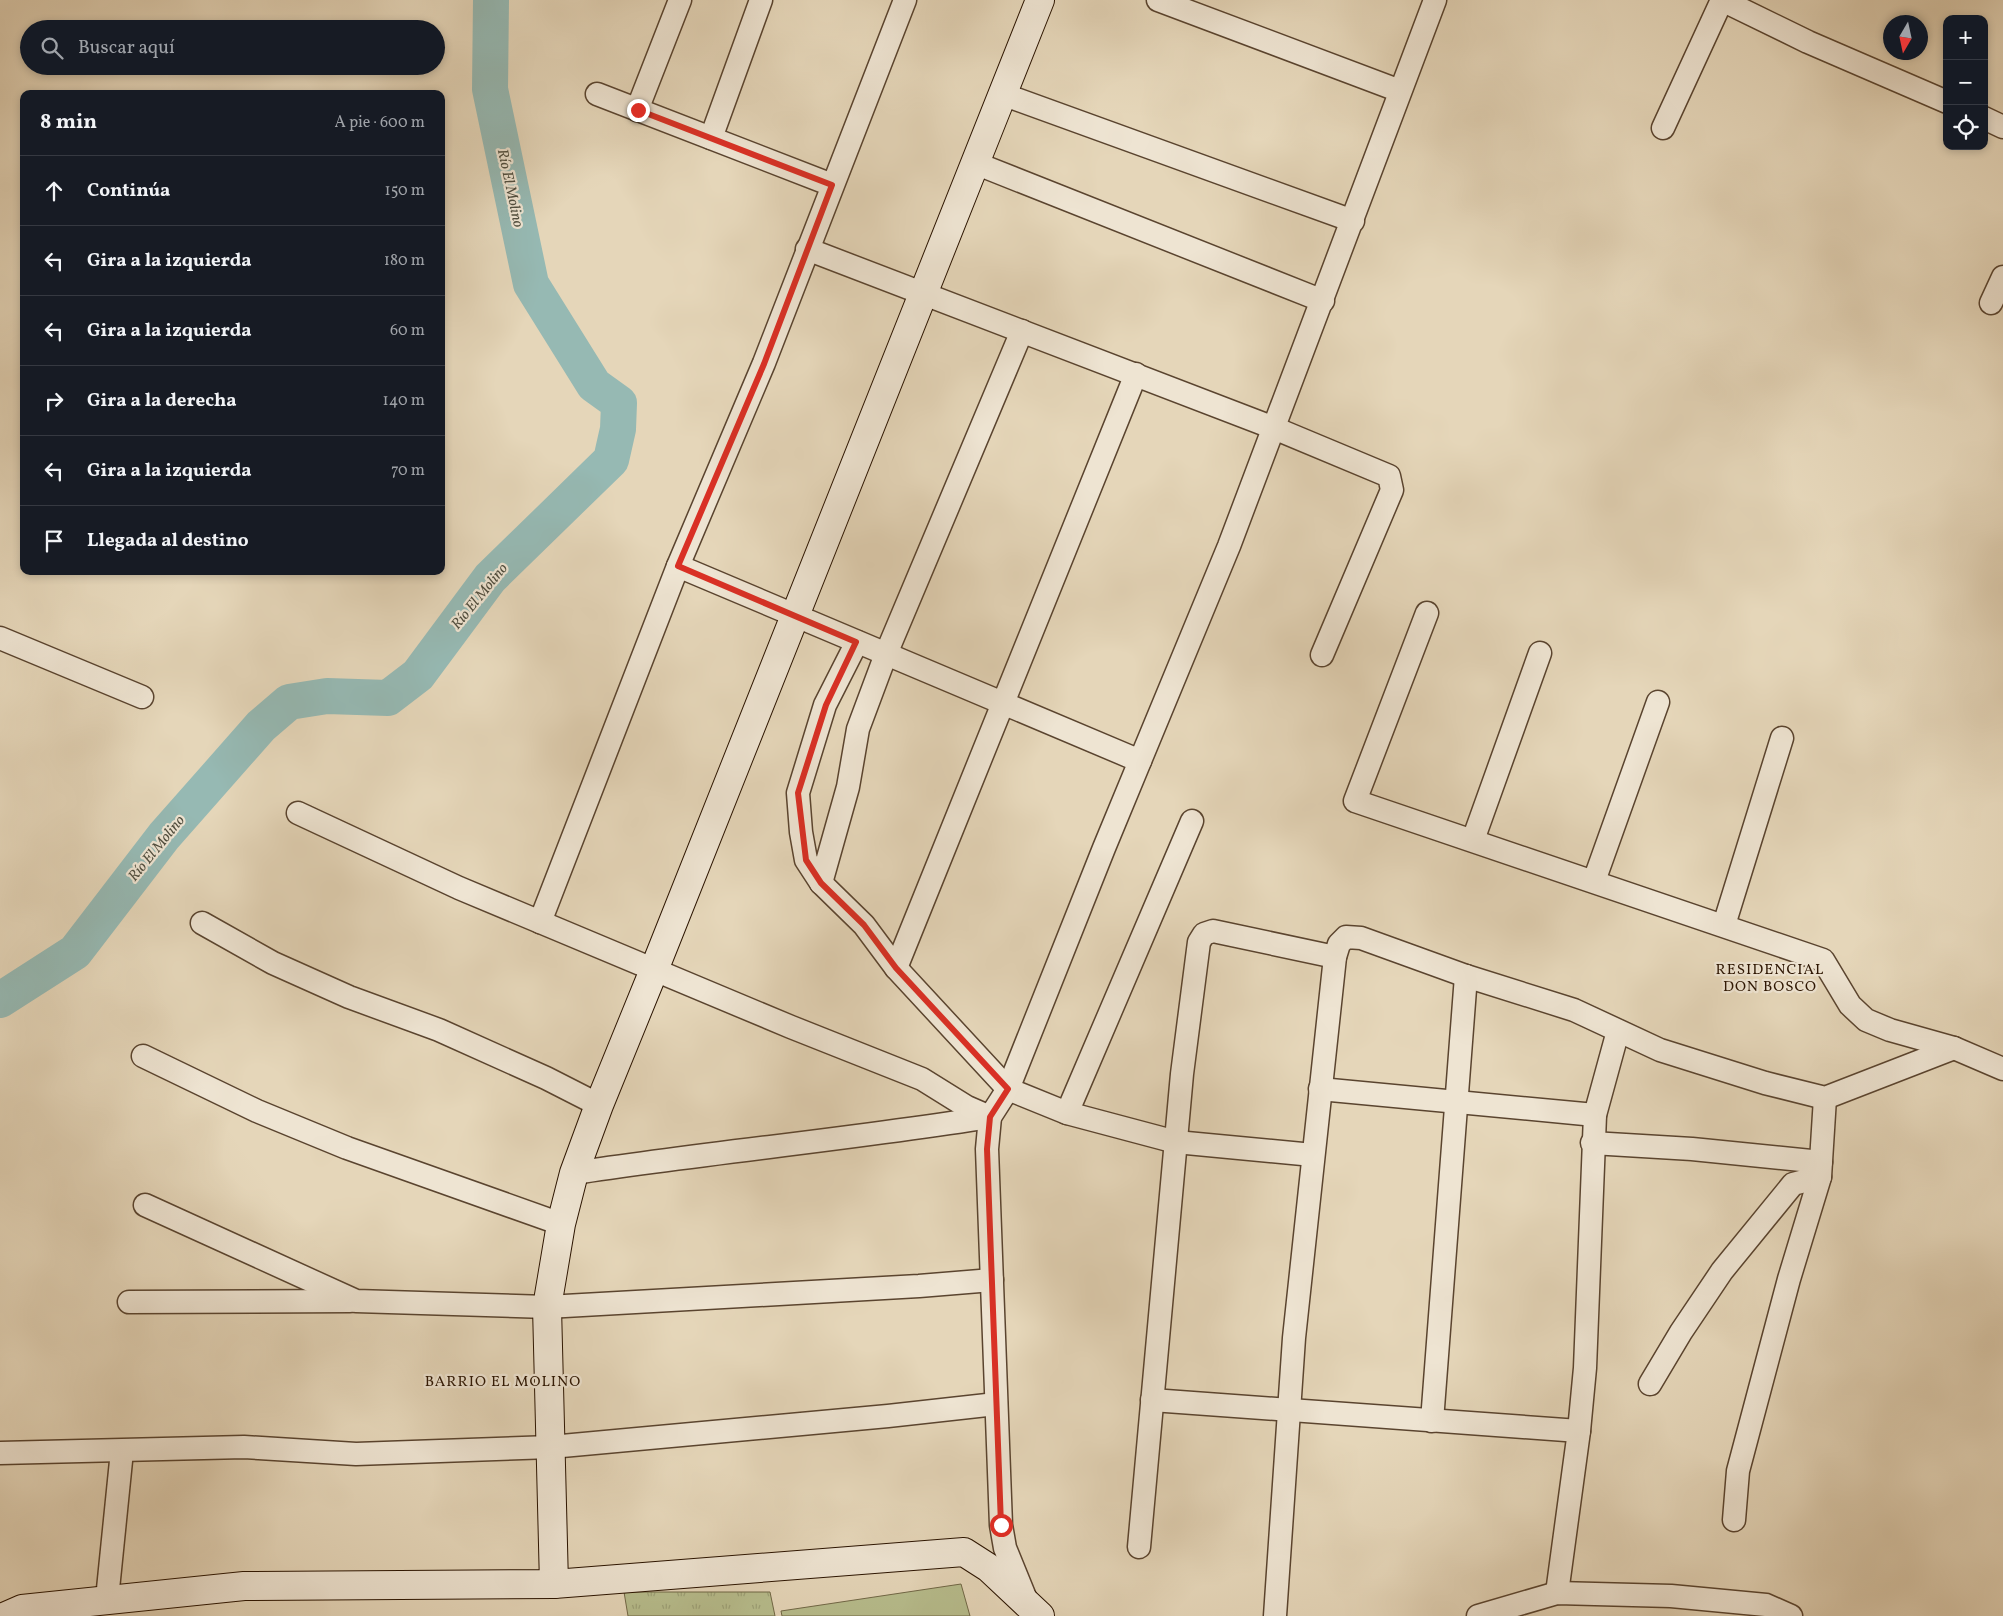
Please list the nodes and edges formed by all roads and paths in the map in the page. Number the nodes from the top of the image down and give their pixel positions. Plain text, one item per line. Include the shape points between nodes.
1 (680, 0) edge
2 (761, 0) edge
3 (905, 0) edge
4 (1040, 0) edge
5 (1158, 0) edge
6 (1435, 0) edge
7 (1722, 0) edge
8 (1400, 91) junction
9 (597, 94) dead end
10 (1002, 94) junction
11 (1943, 100) edge
12 (638, 110) junction
13 (1988, 120) edge
14 (2003, 127) edge
15 (1663, 128) dead end
16 (711, 138) junction
17 (975, 164) junction
18 (832, 185) junction
19 (1353, 221) junction
20 (807, 249) junction
21 (2003, 277) edge
22 (923, 293) junction
23 (1323, 301) junction
24 (1991, 303) dead end
25 (1022, 331) junction
26 (1136, 374) junction
27 (1274, 428) junction
28 (678, 566) junction
29 (1426, 613) dead end
30 (795, 615) junction
31 (0, 638) edge
32 (856, 642) junction
33 (1540, 653) dead end
34 (886, 654) junction
35 (1322, 655) dead end
36 (142, 697) dead end
37 (1658, 702) dead end
38 (1003, 704) junction
39 (1782, 738) dead end
40 (1140, 761) junction
41 (298, 813) dead end
42 (1192, 821) dead end
43 (1472, 840) junction
44 (1594, 881) junction
45 (821, 883) junction
46 (540, 922) junction
47 (202, 923) dead end
48 (1724, 925) junction
49 (1335, 957) junction
50 (896, 968) junction
51 (654, 970) junction
52 (1466, 976) junction
53 (1618, 1031) junction
54 (1954, 1048) junction
55 (144, 1056) dead end
56 (2003, 1069) edge
57 (1008, 1089) junction
58 (1320, 1089) junction
59 (1825, 1098) junction
60 (1456, 1102) junction
61 (599, 1104) junction
62 (1067, 1113) junction
63 (1595, 1115) junction
64 (990, 1117) junction
65 (1176, 1142) junction
66 (1592, 1143) junction
67 (1313, 1155) junction
68 (1820, 1169) junction
69 (574, 1173) junction
70 (145, 1206) dead end
71 (561, 1224) junction
72 (992, 1280) junction
73 (356, 1301) junction
74 (129, 1302) dead end
75 (547, 1307) junction
76 (1650, 1384) dead end
77 (1152, 1400) junction
78 (996, 1404) junction
79 (1289, 1409) junction
80 (1432, 1421) junction
81 (1579, 1431) junction
82 (551, 1448) junction
83 (122, 1451) junction
84 (0, 1453) edge
85 (1734, 1520) dead end
86 (1139, 1547) dead end
87 (554, 1584) junction
88 (1557, 1593) junction
89 (107, 1600) junction
90 (1034, 1610) edge
91 (6, 1616) edge
92 (1275, 1616) edge
93 (1478, 1616) edge
94 (1791, 1616) edge

1 - 12 street
2 - 16 street
3 - 18 street
4 - 10 street
5 - 8 street
6 - 8 street
7 - 11 street via 1808,42
7 - 15 street
8 - 19 street
9 - 12 street
10 - 17 street
10 - 19 street
12 - 16 street
13 - 14 street
16 - 18 street
17 - 22 street
17 - 23 street
18 - 20 street
19 - 23 street
20 - 22 street
20 - 28 street via 764,364
21 - 24 street
22 - 25 street
22 - 30 street
23 - 27 street
25 - 26 street
25 - 34 street
26 - 27 street
26 - 38 street
27 - 35 street via 1389,476 1392,490
27 - 40 street
28 - 30 street
28 - 46 street
29 - 43 street via 1355,800
30 - 32 street
30 - 51 street
31 - 36 street
32 - 34 street
32 - 45 street via 826,705 798,793 806,860
33 - 43 street
34 - 38 street
34 - 45 street via 858,729 848,787
37 - 44 street
38 - 40 street
38 - 50 street
39 - 48 street
40 - 57 street
41 - 46 street via 458,888
42 - 62 street
43 - 44 street
44 - 48 street
45 - 50 street via 864,925
46 - 51 street
47 - 61 street via 273,963 349,997 439,1030
48 - 54 street via 1823,960 1850,1005 1866,1020
49 - 52 street via 1339,944 1346,937 1361,938
49 - 58 street
49 - 65 street via 1213,931 1204,934 1200,942 1182,1074
50 - 57 street
51 - 61 street
51 - 64 street via 922,1079
52 - 53 street via 1574,1010
52 - 60 street
53 - 59 street via 1660,1050
53 - 63 street
54 - 56 street
54 - 59 street
55 - 71 street via 257,1111 347,1148
57 - 62 street
57 - 64 street
58 - 60 street
58 - 67 street
59 - 68 street
60 - 63 street
60 - 80 street
61 - 69 street
62 - 65 street
63 - 66 street
64 - 69 street via 879,1135 696,1154
64 - 72 street via 987,1149
65 - 67 street
65 - 77 street
66 - 68 street via 1692,1149
66 - 81 street via 1585,1368
67 - 79 street
68 - 76 street via 1793,1184 1722,1271 1680,1332
68 - 85 street via 1738,1471
69 - 71 street
70 - 73 street
71 - 75 street
72 - 75 street
72 - 78 street
73 - 74 street
73 - 75 street
75 - 82 street
77 - 79 street
77 - 86 street
78 - 82 street
78 - 90 street via 1001,1525 1005,1548
79 - 80 street
79 - 92 street
80 - 81 street
81 - 88 street
82 - 83 street via 356,1454 244,1447
82 - 87 street
83 - 84 street
83 - 89 street
87 - 89 street via 244,1586
87 - 90 street via 964,1552 989,1568
88 - 93 street
88 - 94 street via 1671,1596 1747,1603 1766,1605
89 - 91 street via 22,1609

